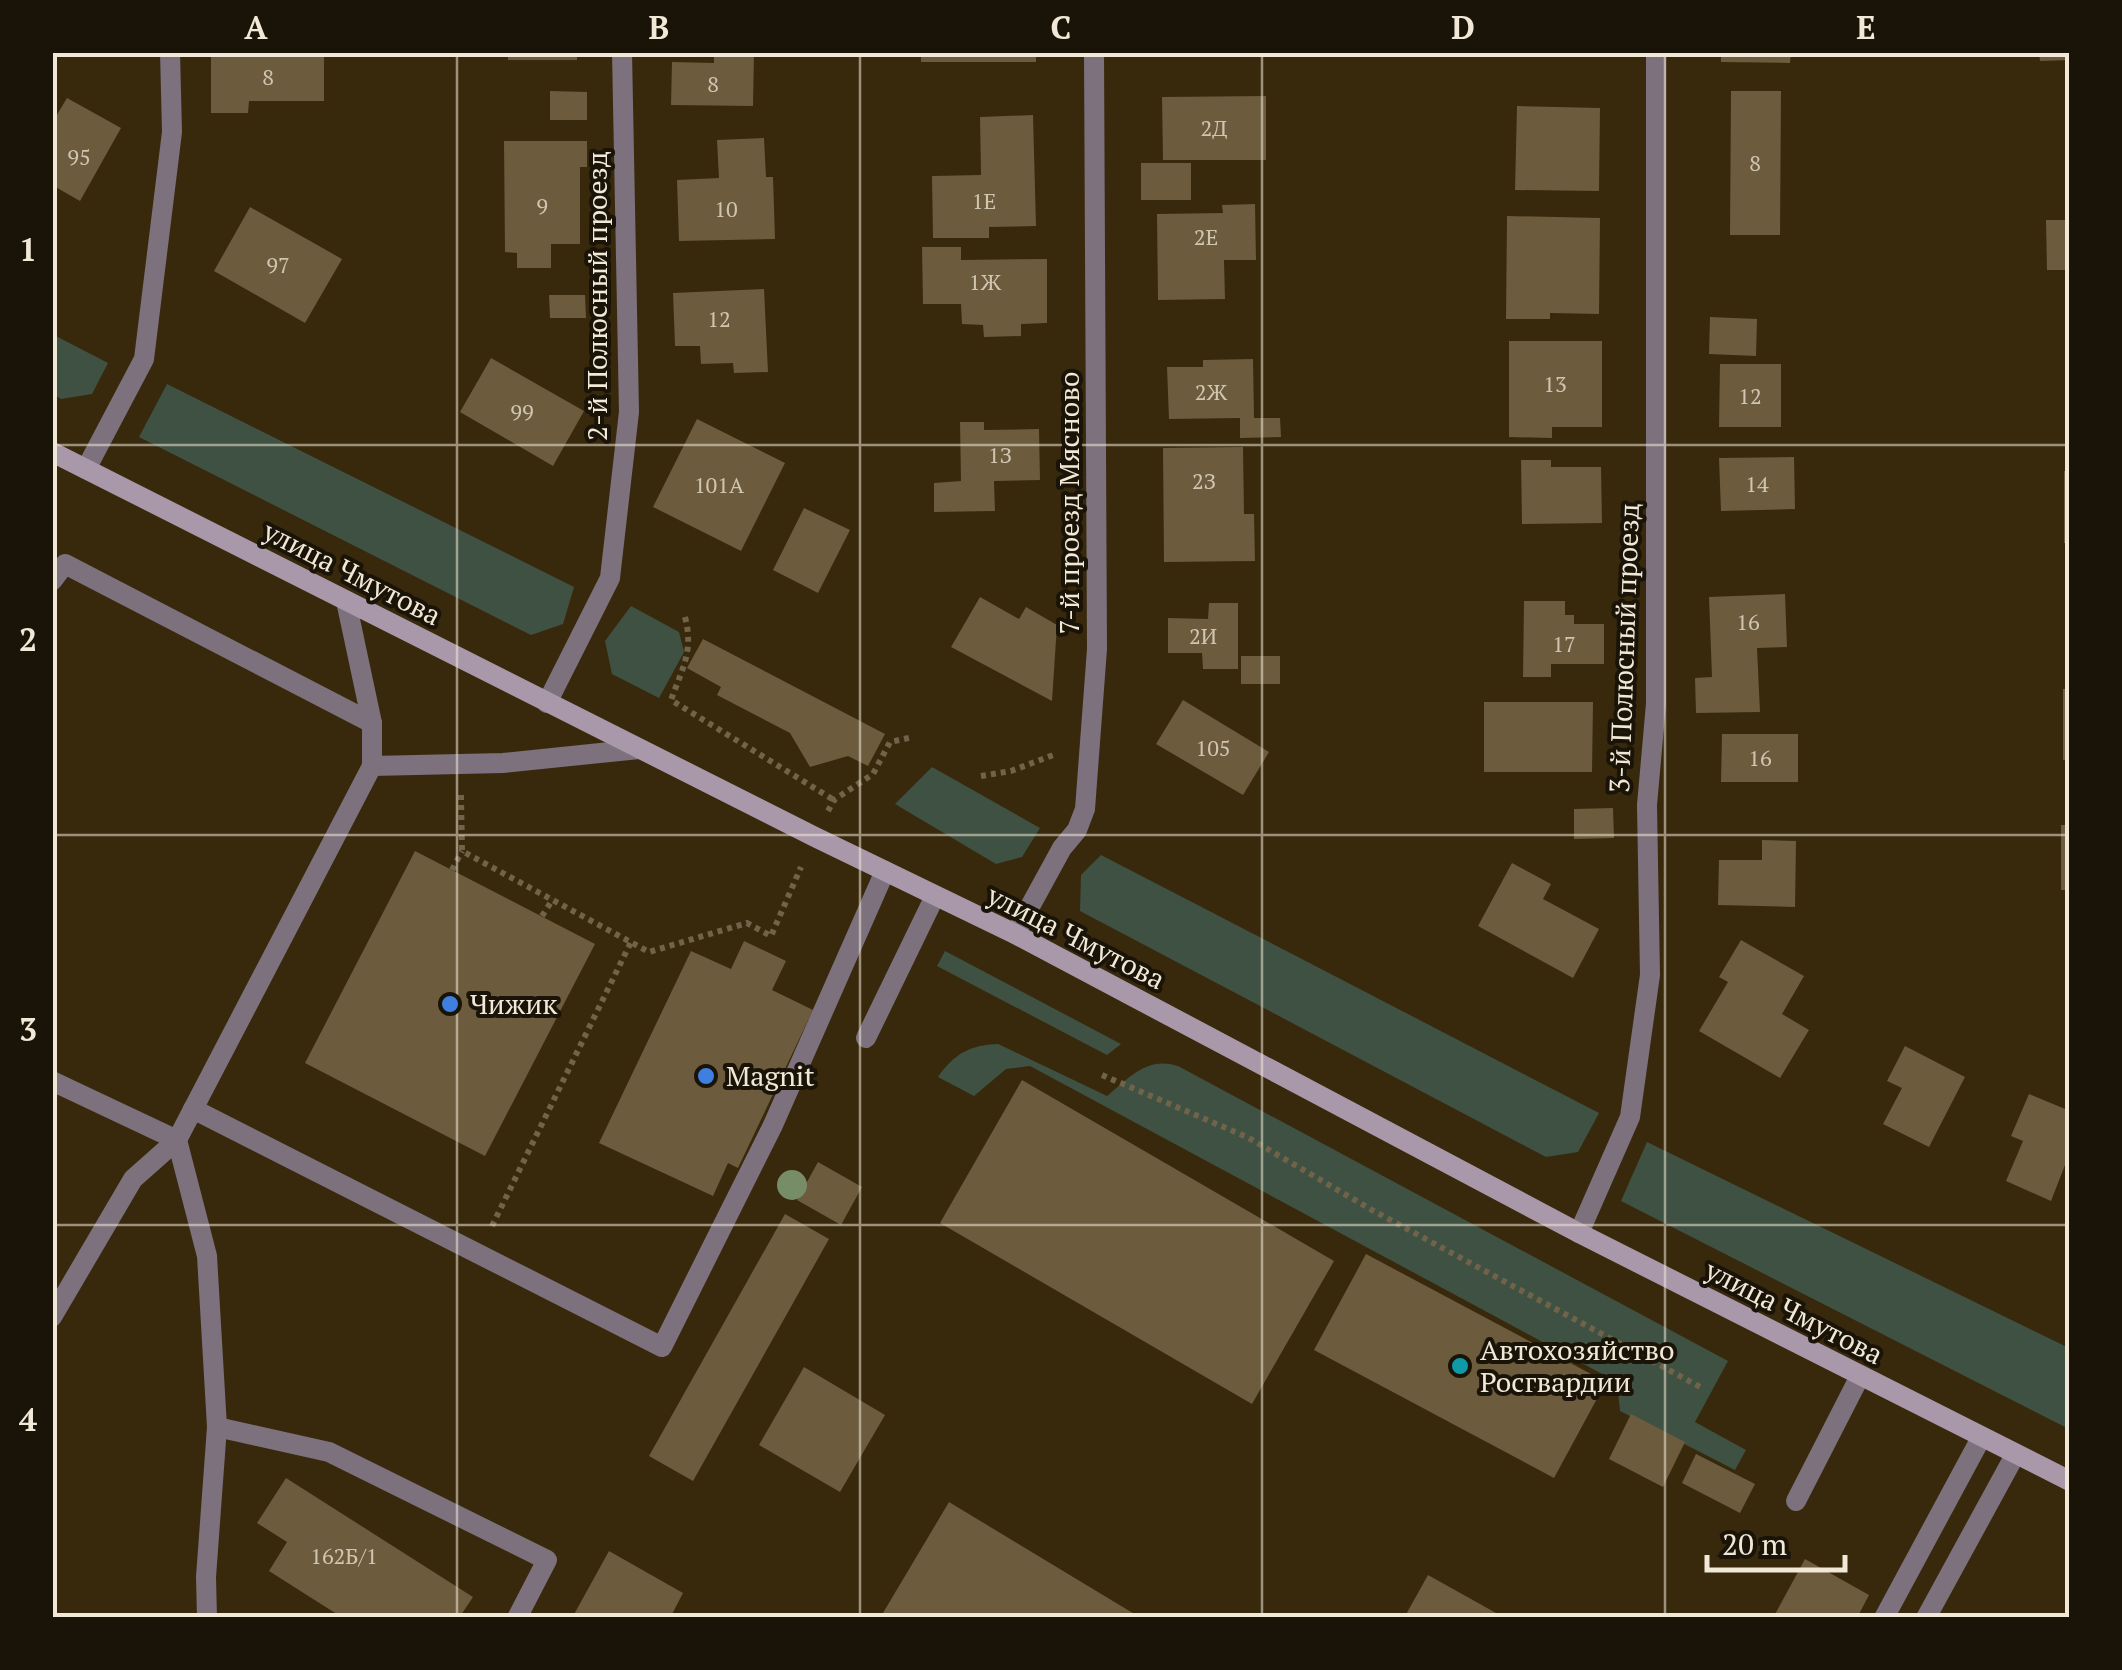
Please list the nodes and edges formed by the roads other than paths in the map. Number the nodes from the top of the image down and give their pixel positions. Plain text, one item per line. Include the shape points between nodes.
1 (170, 52) edge
2 (622, 52) edge
3 (1094, 52) edge
4 (1656, 52) edge
5 (52, 452) edge
6 (86, 470) junction
7 (52, 581) edge
8 (346, 600) junction
9 (547, 702) junction
10 (372, 723) junction
11 (639, 748) junction
12 (372, 766) junction
13 (884, 872) junction
14 (935, 896) junction
15 (1015, 934) junction
16 (866, 1038) dead end
17 (52, 1081) edge
18 (193, 1110) junction
19 (177, 1140) junction
20 (1579, 1233) junction
21 (52, 1316) edge
22 (1860, 1376) junction
23 (217, 1427) junction
24 (1981, 1438) junction
25 (2015, 1455) junction
26 (2070, 1481) edge
27 (1796, 1501) dead end
28 (206, 1618) edge
29 (518, 1618) edge
30 (1884, 1618) edge
31 (1926, 1618) edge

1 - 6 street via 172,132 144,359
2 - 9 street, 2-й Полюсный проезд via 629,412 623,468 610,578
3 - 15 street, 7-й проезд Мясново via 1097,649 1085,809
4 - 20 street, 3-й Полюсный проезд via 1650,975 1630,1117
5 - 6 main road, улица Чмутова
6 - 8 main road, улица Чмутова
7 - 10 street via 65,564
8 - 9 main road, улица Чмутова
8 - 10 street
9 - 11 main road, улица Чмутова
10 - 12 street
11 - 12 street via 504,763
11 - 13 main road, улица Чмутова
12 - 18 street
13 - 14 main road, улица Чмутова
13 - 18 street via 774,1125 662,1347
14 - 15 main road, улица Чмутова
14 - 16 street
15 - 20 main road, улица Чмутова
17 - 19 street
18 - 19 street
19 - 21 street via 133,1178
19 - 23 street via 206,1256
20 - 22 main road, улица Чмутова
22 - 24 main road, улица Чмутова
22 - 27 street
23 - 28 street
23 - 29 street via 328,1452 547,1560
24 - 25 main road, улица Чмутова
24 - 30 street
25 - 26 main road, улица Чмутова
25 - 31 street

